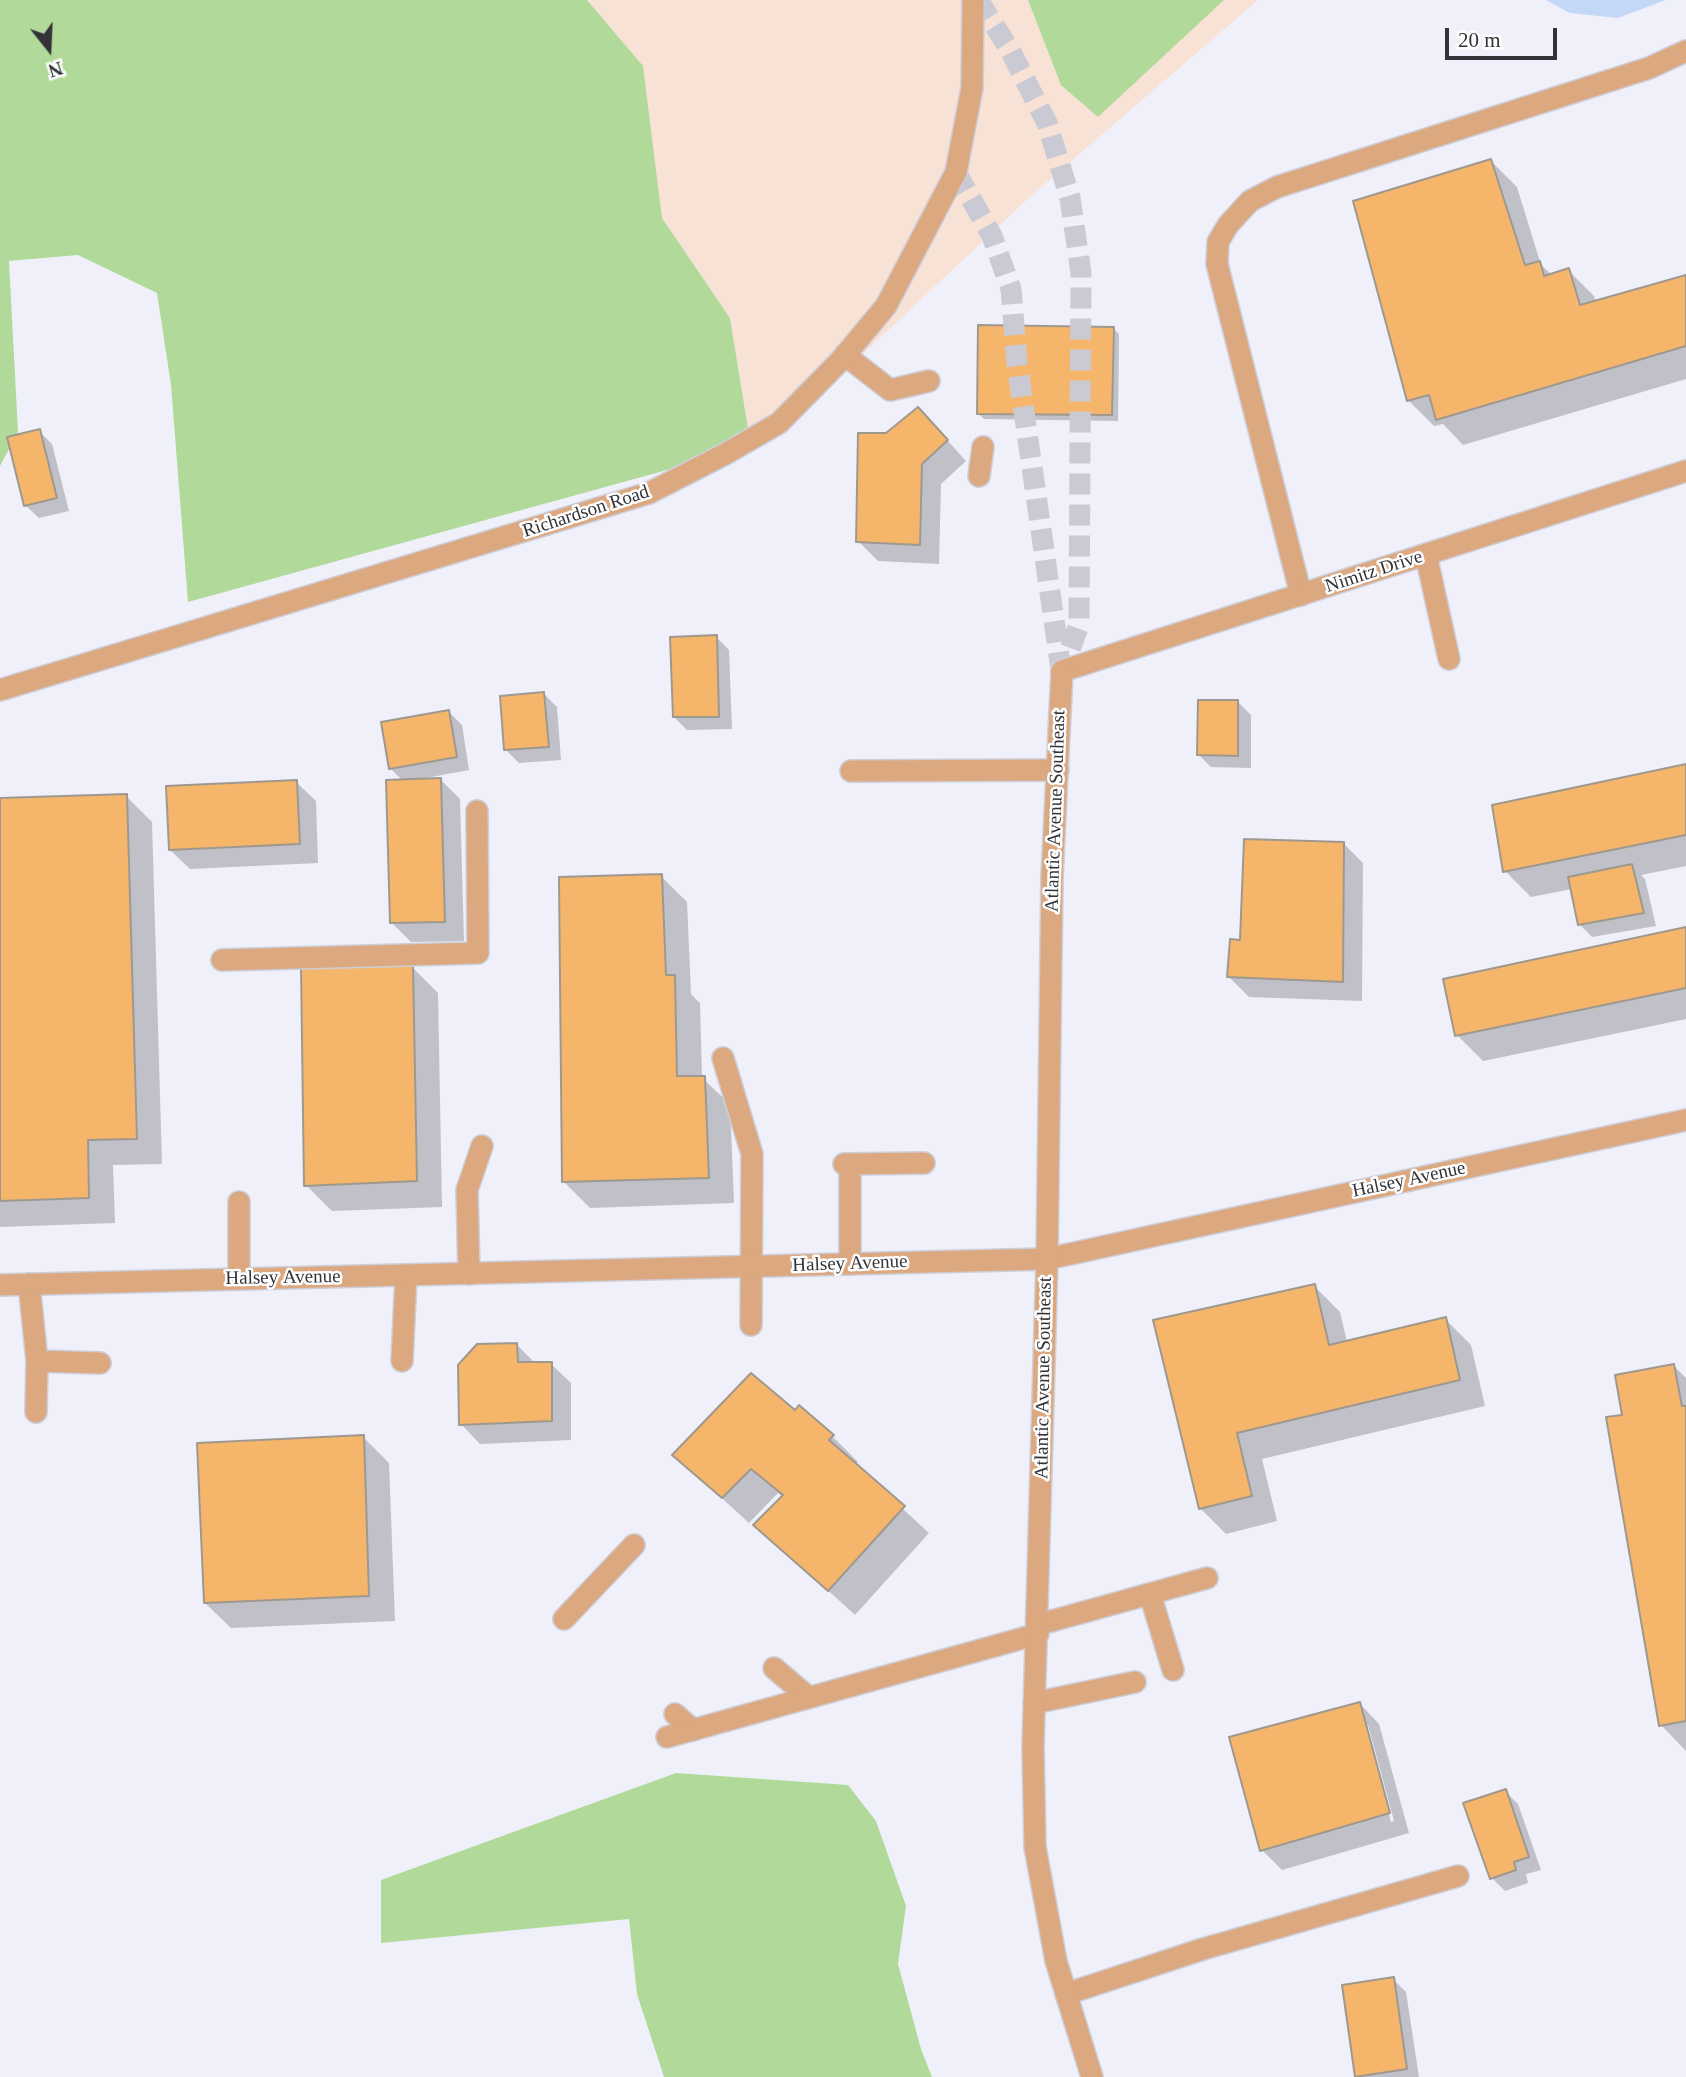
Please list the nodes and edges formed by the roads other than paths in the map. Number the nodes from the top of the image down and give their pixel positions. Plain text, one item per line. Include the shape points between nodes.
1 (973, 0) edge
2 (1686, 51) edge
3 (845, 355) junction
4 (929, 381) dead end
5 (982, 447) dead end
6 (1686, 471) edge
7 (979, 476) dead end
8 (1426, 555) junction
9 (1301, 595) junction
10 (1449, 659) dead end
11 (1062, 671) joint
12 (0, 691) edge
13 (1058, 770) junction
14 (851, 771) dead end
15 (477, 811) dead end
16 (222, 960) dead end
17 (723, 1058) dead end
18 (1686, 1120) edge
19 (482, 1146) dead end
20 (924, 1163) dead end
21 (239, 1202) dead end
22 (1046, 1259) junction
23 (850, 1264) junction
24 (751, 1266) junction
25 (469, 1273) junction
26 (406, 1275) junction
27 (239, 1279) junction
28 (29, 1284) junction
29 (0, 1285) edge
30 (751, 1325) dead end
31 (37, 1361) junction
32 (402, 1361) dead end
33 (100, 1363) dead end
34 (36, 1412) dead end
35 (634, 1545) dead end
36 (1207, 1578) dead end
37 (1150, 1594) junction
38 (565, 1619) dead end
39 (1037, 1629) junction
40 (774, 1668) dead end
41 (1173, 1670) dead end
42 (1135, 1682) dead end
43 (808, 1697) junction
44 (1034, 1703) junction
45 (676, 1714) dead end
46 (693, 1730) junction
47 (667, 1737) dead end
48 (1458, 1876) dead end
49 (1066, 1994) junction
50 (1092, 2077) edge

1 - 3 street, Richardson Road via 972,88 956,173 886,306
2 - 9 street via 1637,72 1277,187 1250,201 1228,225 1218,242 1221,286
3 - 4 street via 890,390
3 - 12 street, Richardson Road via 779,423 649,493
5 - 7 street
6 - 8 street, Nimitz Drive
8 - 9 street, Nimitz Drive
8 - 10 street
9 - 11 street, Nimitz Drive
11 - 13 street, Atlantic Avenue Southeast
13 - 14 street
13 - 22 street, Atlantic Avenue Southeast
15 - 16 street via 478,953
17 - 24 street via 752,1154
18 - 22 street, Halsey Avenue
19 - 25 street via 467,1190
20 - 23 street via 847,1164
21 - 27 street
22 - 23 street, Halsey Avenue
22 - 39 street, Atlantic Avenue Southeast
23 - 24 street, Halsey Avenue
24 - 25 street, Halsey Avenue
24 - 30 street
25 - 26 street, Halsey Avenue
26 - 27 street, Halsey Avenue
26 - 32 street
27 - 28 street, Halsey Avenue
28 - 29 street, Halsey Avenue
28 - 31 street
31 - 33 street
31 - 34 street
35 - 38 street
36 - 37 street
37 - 39 street
37 - 41 street
39 - 43 street
39 - 44 street, Atlantic Avenue Southeast
40 - 43 street
42 - 44 street
43 - 46 street
44 - 49 street, Atlantic Avenue Southeast via 1035,1847
45 - 46 street
46 - 47 street
48 - 49 street via 1203,1949
49 - 50 street, Atlantic Avenue Southeast

